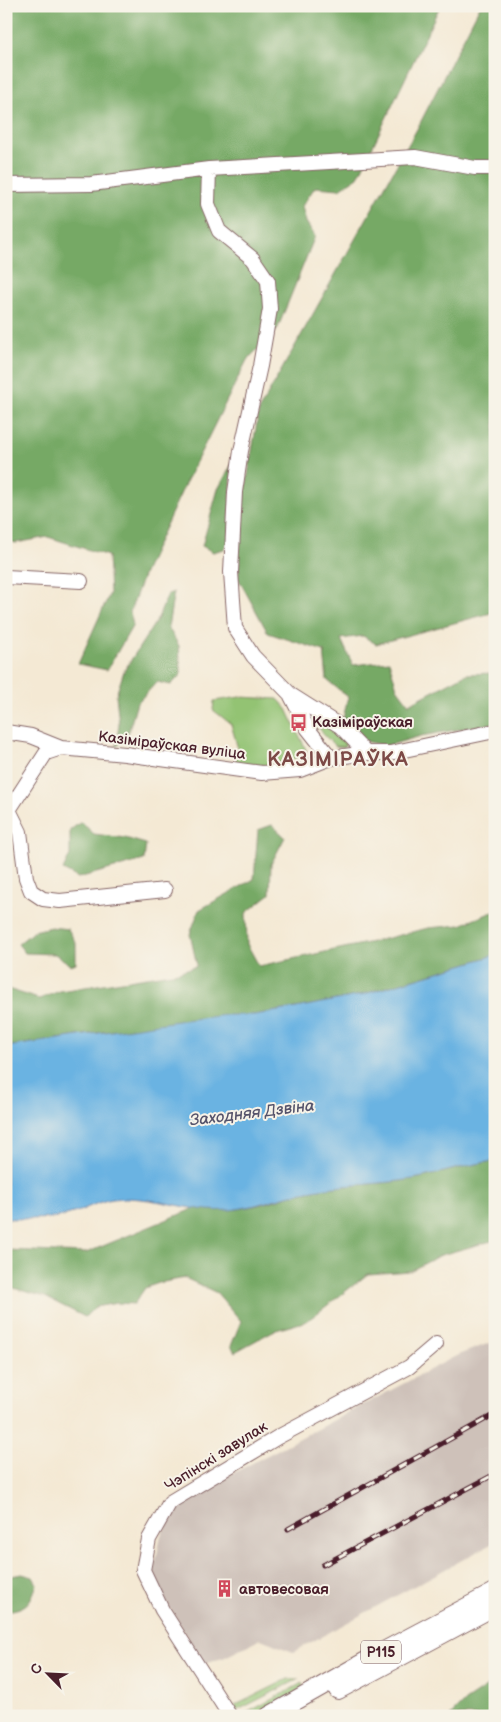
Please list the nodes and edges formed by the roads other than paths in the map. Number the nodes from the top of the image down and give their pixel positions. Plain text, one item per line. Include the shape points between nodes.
1 (495, 168) edge
2 (210, 169) junction
3 (6, 185) edge
4 (6, 577) edge
5 (81, 581) dead end
6 (291, 695) junction
7 (495, 731) edge
8 (6, 732) edge
9 (61, 748) junction
10 (366, 753) junction
11 (331, 758) junction
12 (8, 810) edge
13 (165, 890) dead end
14 (436, 1344) dead end
15 (495, 1592) edge
16 (495, 1606) edge
17 (230, 1716) edge
18 (269, 1716) edge
19 (291, 1716) edge

1 - 2 street via 475,168 415,157
2 - 3 street via 91,184
2 - 6 street via 208,204 219,231 253,259 268,281 270,309 235,492 231,572 235,628 253,656
4 - 5 street
6 - 10 street via 340,726
6 - 11 street via 308,729
7 - 10 street, Казіміраўская вуліца via 390,753
8 - 9 street, Казіміраўская вуліца via 32,736
9 - 11 street, Казіміраўская вуліца via 262,773 300,770
9 - 12 street via 46,753
10 - 11 street, Казіміраўская вуліца
12 - 13 street via 20,832 26,878 31,890 43,899 60,901
14 - 17 street, Чэпінскі завулак via 409,1367 278,1437 170,1502 149,1539 143,1570 162,1610
15 - 18 main road, Р115
16 - 19 main road, Р115

